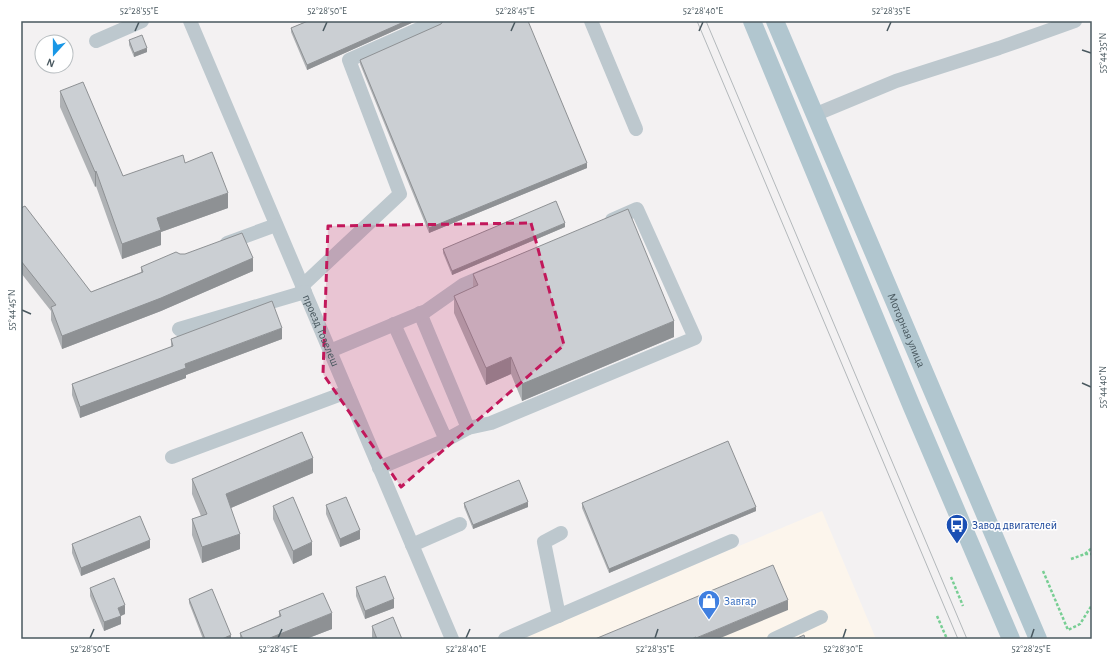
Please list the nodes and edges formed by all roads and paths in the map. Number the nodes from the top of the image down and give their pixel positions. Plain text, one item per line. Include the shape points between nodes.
1 (142, 21) edge
2 (190, 21) edge
3 (437, 21) edge
4 (591, 21) edge
5 (752, 21) edge
6 (775, 21) edge
7 (1075, 21) edge
8 (96, 41) dead end
9 (814, 115) junction
10 (636, 129) dead end
11 (856, 208) junction
12 (833, 218) junction
13 (276, 225) junction
14 (601, 225) edge
15 (218, 246) edge
16 (500, 269) edge
17 (303, 289) junction
18 (420, 313) junction
19 (394, 324) junction
20 (179, 329) dead end
21 (330, 351) junction
22 (347, 392) junction
23 (468, 428) junction
24 (446, 440) junction
25 (172, 457) dead end
26 (379, 468) junction
27 (460, 524) dead end
28 (561, 534) dead end
29 (732, 541) dead end
30 (412, 546) junction
31 (1092, 548) edge
32 (1085, 554) junction
33 (1092, 554) edge
34 (1072, 559) dead end
35 (1043, 571) dead end
36 (951, 577) dead end
37 (1092, 605) edge
38 (963, 606) dead end
39 (559, 616) junction
40 (937, 616) dead end
41 (821, 617) dead end
42 (452, 639) edge
43 (505, 639) edge
44 (774, 639) edge
45 (947, 639) edge
46 (1010, 639) edge
47 (1038, 639) edge

1 - 8 street
2 - 13 street, проезд Тозелеш
3 - 17 street via 349,60 400,194
4 - 10 street
5 - 12 main road, Моторная улица
6 - 9 main road, Моторная улица
7 - 9 street via 896,81
9 - 11 main road, Моторная улица
11 - 12 main road
11 - 47 main road, Моторная улица
12 - 46 main road, Моторная улица
13 - 15 street
13 - 17 street, проезд Тозелеш
14 - 23 street via 637,209 695,338 491,423
16 - 18 street via 463,285
17 - 20 street
17 - 21 street, проезд Тозелеш
18 - 19 street
18 - 23 street
19 - 21 street
19 - 24 street
21 - 22 street, проезд Тозелеш
22 - 25 street
22 - 26 street, проезд Тозелеш
23 - 24 street
24 - 26 street
26 - 30 street, проезд Тозелеш
27 - 30 street
28 - 39 street via 544,542
29 - 39 street
30 - 42 street, проезд Тозелеш
31 - 32 path
32 - 33 path
32 - 34 path
35 - 37 path via 1068,630 1080,624
36 - 38 path
39 - 43 street
40 - 45 path
41 - 44 street

